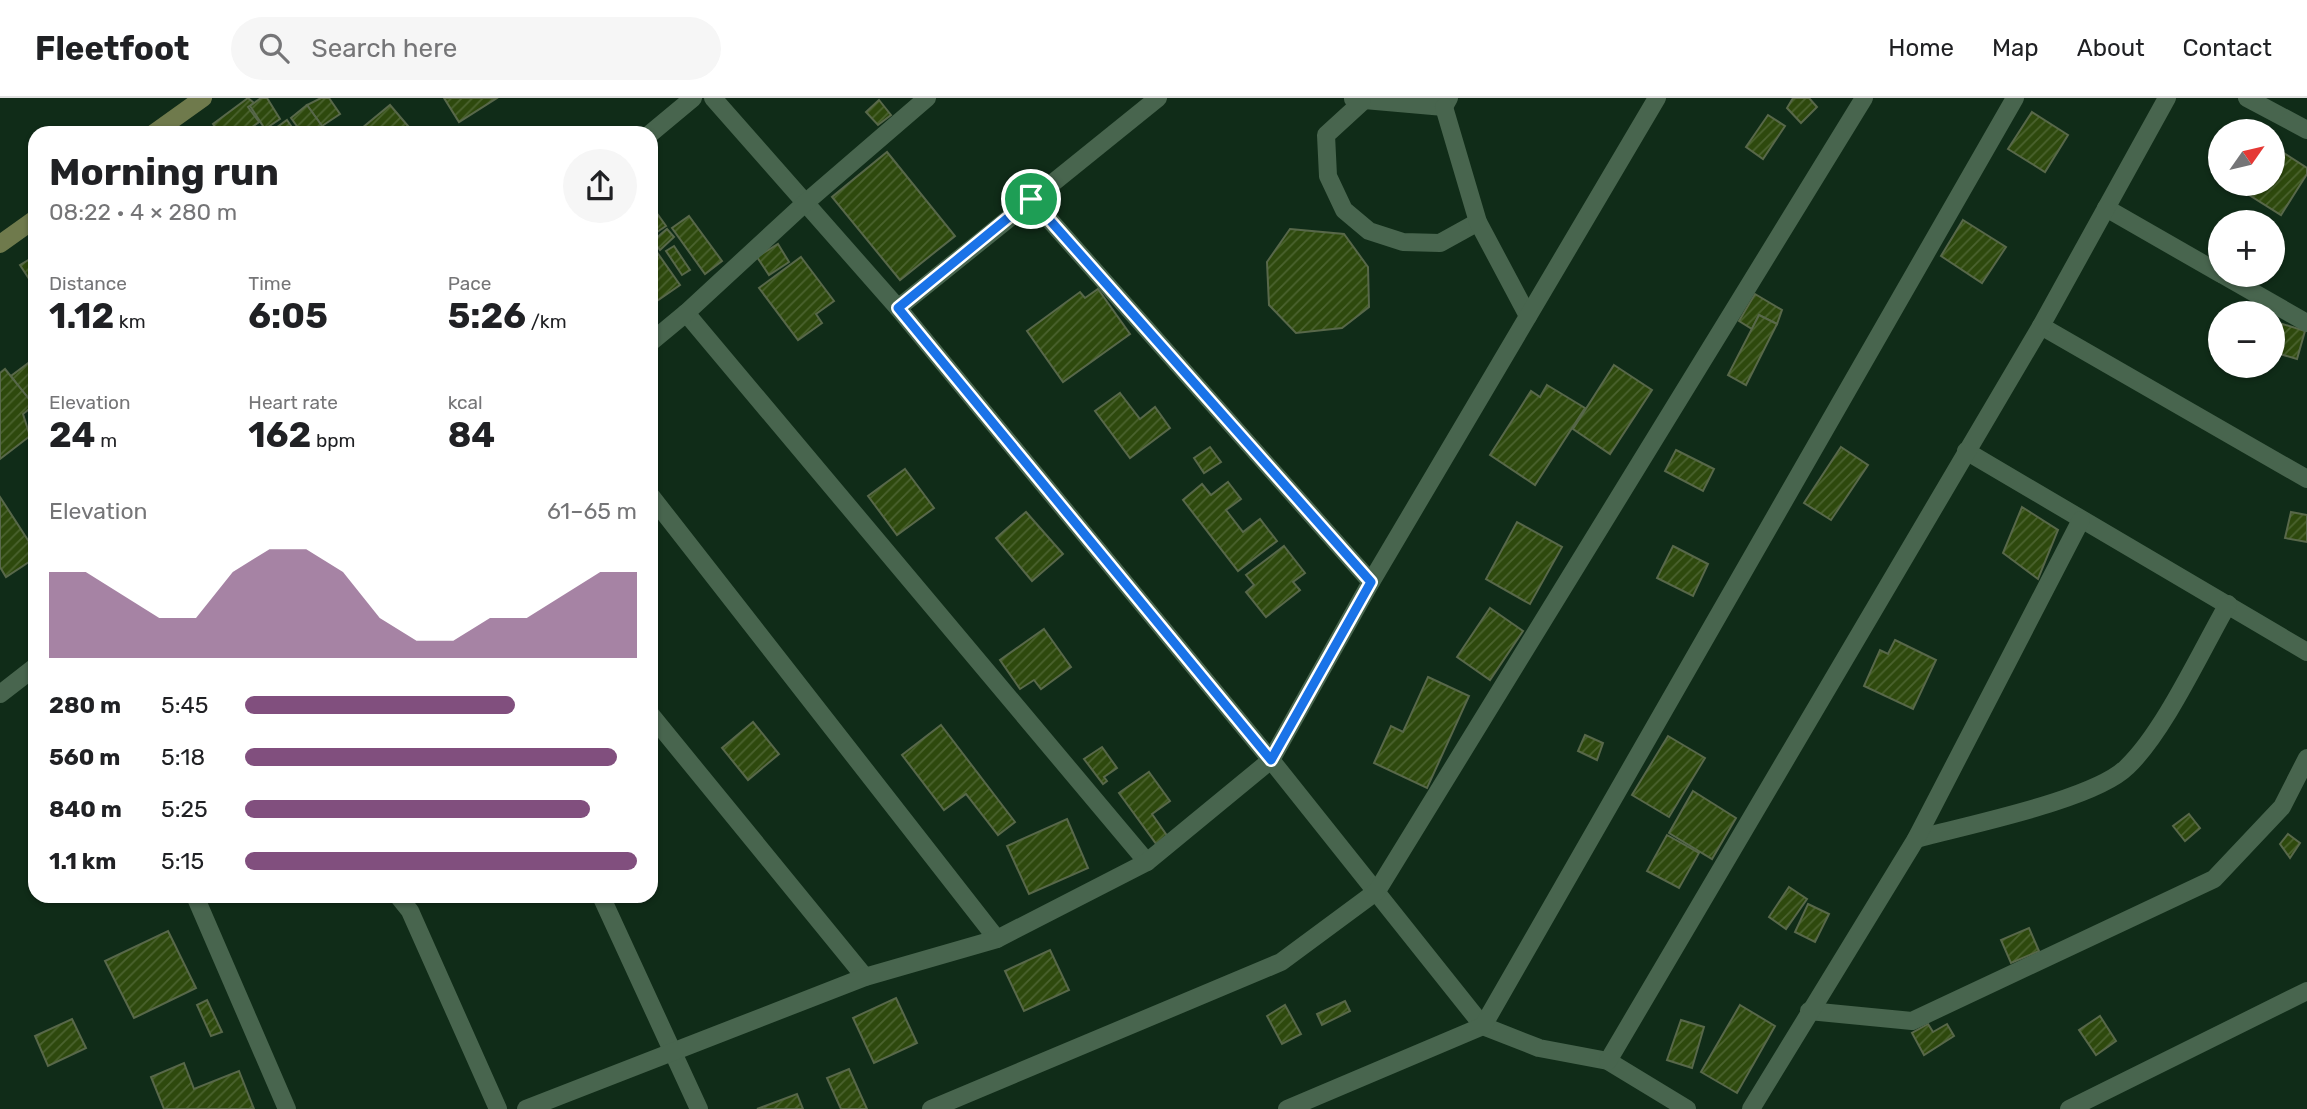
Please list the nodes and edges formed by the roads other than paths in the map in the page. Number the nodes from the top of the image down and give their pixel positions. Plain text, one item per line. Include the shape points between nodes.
1 (203, 98) edge
2 (693, 98) edge
3 (713, 98) edge
4 (927, 98) edge
5 (1158, 98) edge
6 (1657, 98) edge
7 (1864, 98) edge
8 (2015, 98) edge
9 (2166, 98) edge
10 (2247, 98) edge
11 (1356, 100) edge
12 (1446, 102) edge
13 (164, 126) edge
14 (658, 127) edge
15 (2307, 130) edge
16 (1031, 199) junction
17 (804, 204) junction
18 (2106, 208) junction
19 (1478, 222) junction
20 (28, 224) edge
21 (0, 244) edge
22 (2208, 266) edge
23 (2245, 287) edge
24 (898, 308) junction
25 (686, 313) junction
26 (1528, 316) junction
27 (2307, 323) edge
28 (2041, 326) junction
29 (658, 336) edge
30 (1966, 451) junction
31 (2307, 479) edge
32 (658, 505) edge
33 (2081, 520) junction
34 (1371, 582) junction
35 (2228, 604) junction
36 (2307, 652) edge
37 (28, 672) edge
38 (0, 694) edge
39 (658, 724) edge
40 (2307, 758) edge
41 (1271, 760) junction
42 (1916, 839) junction
43 (1147, 862) junction
44 (1377, 891) junction
45 (198, 903) edge
46 (404, 903) edge
47 (604, 903) edge
48 (997, 939) junction
49 (865, 977) junction
50 (2307, 991) edge
51 (1809, 1011) junction
52 (1483, 1026) junction
53 (674, 1052) junction
54 (1608, 1061) junction
55 (287, 1109) edge
56 (499, 1109) edge
57 (526, 1109) edge
58 (699, 1109) edge
59 (931, 1109) edge
60 (1287, 1109) edge
61 (1687, 1109) edge
62 (1751, 1109) edge
63 (2069, 1109) edge

1 - 13 street
2 - 14 street
3 - 17 street
4 - 17 street
5 - 16 street
6 - 26 street
7 - 44 street
8 - 52 street
9 - 18 street
10 - 15 street
11 - 12 street
11 - 19 street via 1326,135 1328,176 1344,210 1368,231 1403,242 1440,243
12 - 19 street
16 - 24 street
16 - 34 street
17 - 24 street
17 - 25 street
18 - 22 street
18 - 28 street
19 - 26 street
20 - 21 street
23 - 27 street
24 - 41 street
25 - 29 street
25 - 43 street
26 - 34 street
28 - 30 street
28 - 31 street
30 - 33 street
30 - 54 street
32 - 48 street
33 - 35 street
33 - 42 street
34 - 41 street
35 - 36 street
35 - 42 street via 2149,742 2126,769 2088,791
37 - 38 street
39 - 49 street
40 - 51 street via 2282,807 2214,878 1912,1021
41 - 43 street
41 - 44 street
42 - 51 street
43 - 48 street
44 - 52 street
44 - 59 street via 1281,962
45 - 55 street
46 - 56 street
47 - 53 street
48 - 49 street
49 - 53 street
50 - 63 street
51 - 62 street
52 - 54 street via 1539,1048
52 - 60 street
53 - 57 street
53 - 58 street
54 - 61 street

